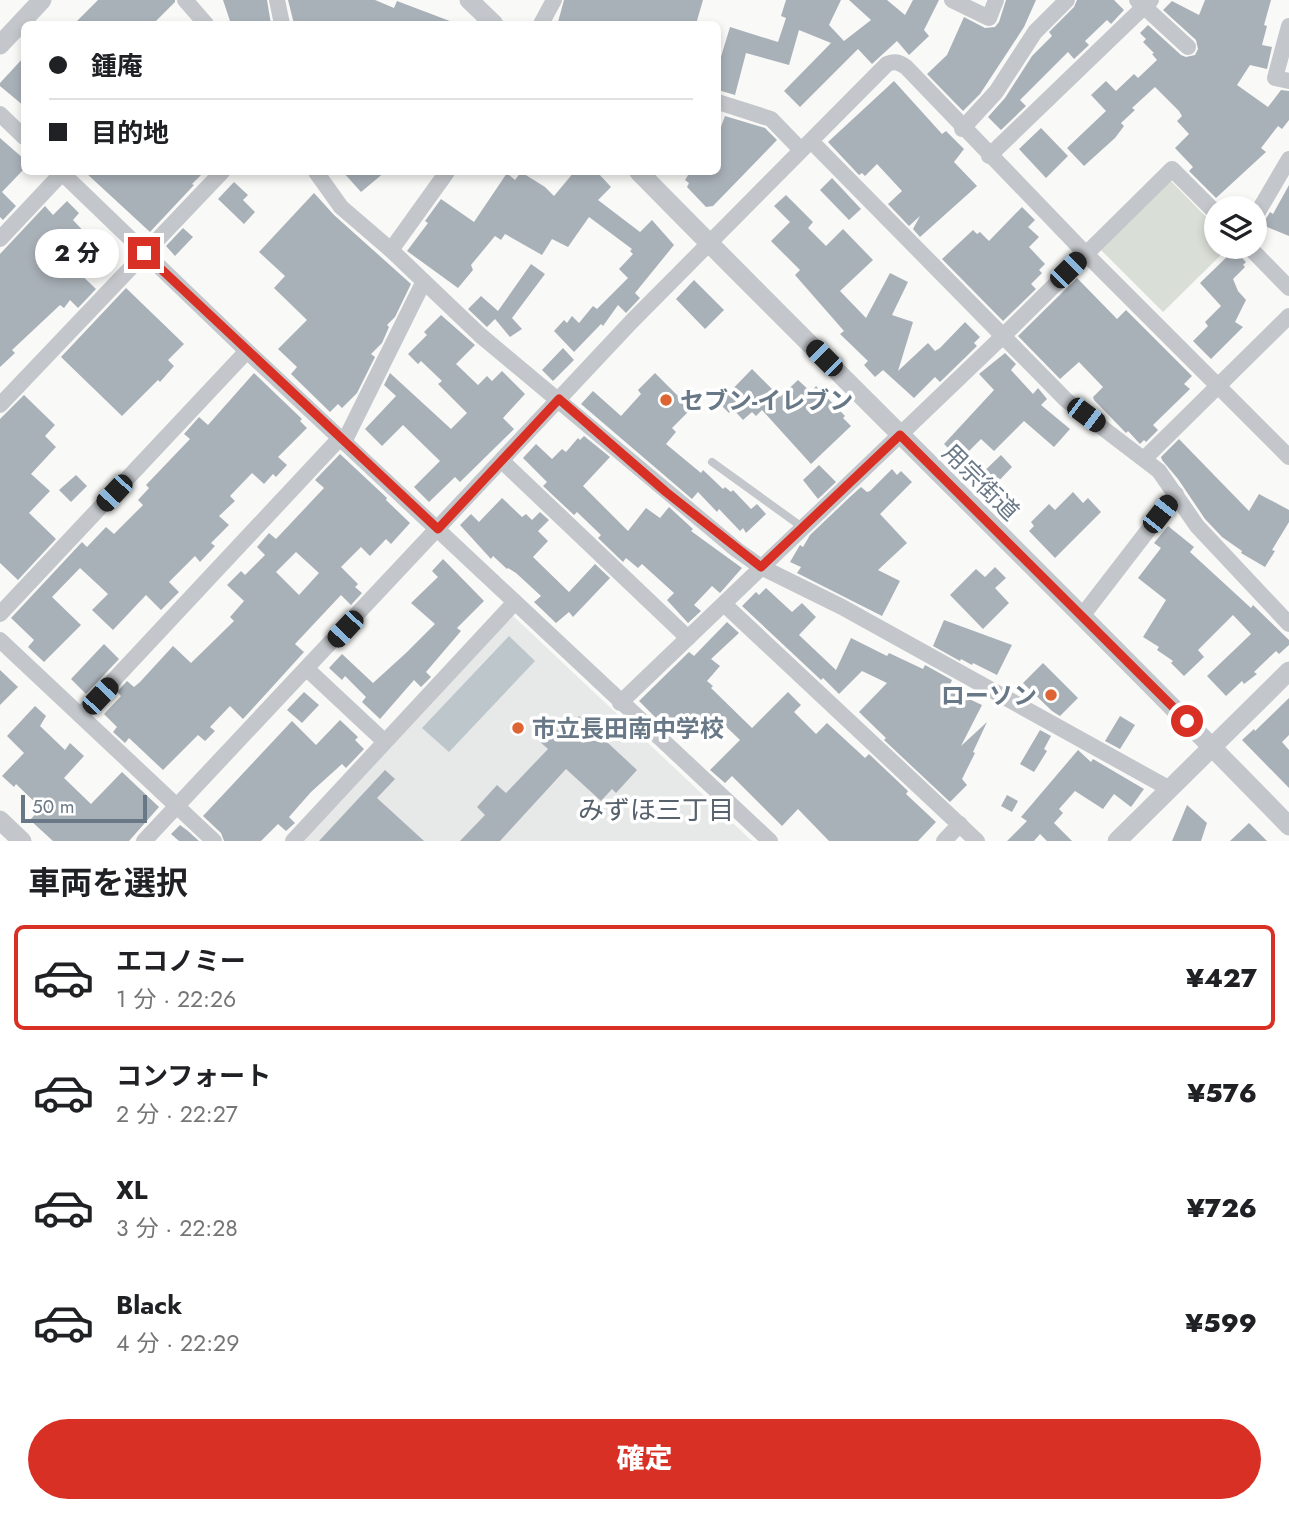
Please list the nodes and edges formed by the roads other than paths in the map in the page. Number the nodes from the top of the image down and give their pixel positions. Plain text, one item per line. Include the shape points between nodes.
1 (42, 0) edge
2 (277, 0) edge
3 (469, 0) edge
4 (554, 0) edge
5 (952, 0) edge
6 (996, 0) edge
7 (1067, 0) edge
8 (191, 2) edge
9 (1144, 2) edge
10 (22, 21) edge
11 (202, 21) edge
12 (281, 21) edge
13 (491, 21) edge
14 (543, 21) edge
15 (21, 22) edge
16 (1289, 26) edge
17 (0, 45) edge
18 (1188, 47) dead end
19 (1289, 81) edge
20 (721, 103) edge
21 (0, 114) edge
22 (962, 128) junction
23 (21, 134) edge
24 (806, 146) junction
25 (989, 156) junction
26 (1289, 161) edge
27 (59, 175) edge
28 (65, 175) edge
29 (219, 175) edge
30 (318, 175) edge
31 (445, 175) edge
32 (642, 175) edge
33 (1267, 197) edge
34 (1204, 201) edge
35 (0, 239) edge
36 (709, 243) junction
37 (391, 250) junction
38 (144, 253) junction
39 (1085, 253) junction
40 (1261, 259) edge
41 (423, 283) junction
42 (1289, 288) edge
43 (1289, 316) edge
44 (1002, 337) junction
45 (247, 351) junction
46 (1218, 387) junction
47 (559, 399) junction
48 (0, 405) edge
49 (900, 435) junction
50 (342, 440) junction
51 (1289, 457) edge
52 (1144, 459) junction
53 (502, 461) junction
54 (712, 462) dead end
55 (1176, 494) junction
56 (802, 527) junction
57 (438, 529) junction
58 (761, 567) junction
59 (514, 602) junction
60 (724, 604) junction
61 (0, 614) edge
62 (1082, 616) junction
63 (1289, 624) edge
64 (688, 638) junction
65 (0, 640) edge
66 (307, 669) junction
67 (1289, 671) edge
68 (620, 703) junction
69 (82, 715) junction
70 (384, 741) junction
71 (1212, 747) junction
72 (1170, 789) junction
73 (177, 806) junction
74 (0, 820) edge
75 (960, 824) junction
76 (1289, 826) edge
77 (22, 841) edge
78 (144, 841) edge
79 (214, 841) edge
80 (293, 841) edge
81 (770, 841) edge
82 (944, 841) edge
83 (977, 841) edge
84 (1117, 841) edge

1 - 10 street
2 - 12 street
3 - 13 street
4 - 14 street
5 - 6 street via 989,18
7 - 22 street via 1035,32 996,92
8 - 11 street
9 - 18 street
9 - 25 street
15 - 17 street
16 - 19 street via 1275,78
20 - 24 street via 771,119
21 - 23 street
22 - 24 street via 905,67 893,62
22 - 25 street
24 - 36 street
24 - 44 street
25 - 39 street
26 - 33 street
27 - 35 street
28 - 38 street
29 - 38 street
30 - 37 street via 341,207
31 - 37 street
32 - 36 street, 用宗街道
34 - 39 street via 1172,169
36 - 47 street
36 - 49 street, 用宗街道
37 - 41 street
38 - 45 street
38 - 48 street
39 - 44 street
39 - 46 street
40 - 42 street
41 - 47 street
41 - 50 street
43 - 46 street
44 - 49 street
44 - 52 street via 1066,400
45 - 50 street
45 - 61 street
46 - 51 street
46 - 52 street
47 - 53 street
47 - 58 street
49 - 56 street
49 - 62 street, 用宗街道
50 - 57 street
50 - 69 street
52 - 55 street
53 - 57 street
53 - 64 street
54 - 56 lane
55 - 62 street
55 - 63 street via 1196,526
56 - 58 street
57 - 59 street
57 - 66 street
58 - 60 street
58 - 72 street
59 - 68 street
59 - 70 street
60 - 64 street
60 - 75 street
62 - 71 street, 用宗街道
64 - 68 street
65 - 69 street
66 - 70 street
66 - 73 street
67 - 71 street
68 - 81 street
69 - 73 street
70 - 80 street
71 - 72 street
71 - 76 street, 用宗街道
72 - 84 street
73 - 78 street
73 - 79 street
74 - 77 street
75 - 82 street
75 - 83 street

